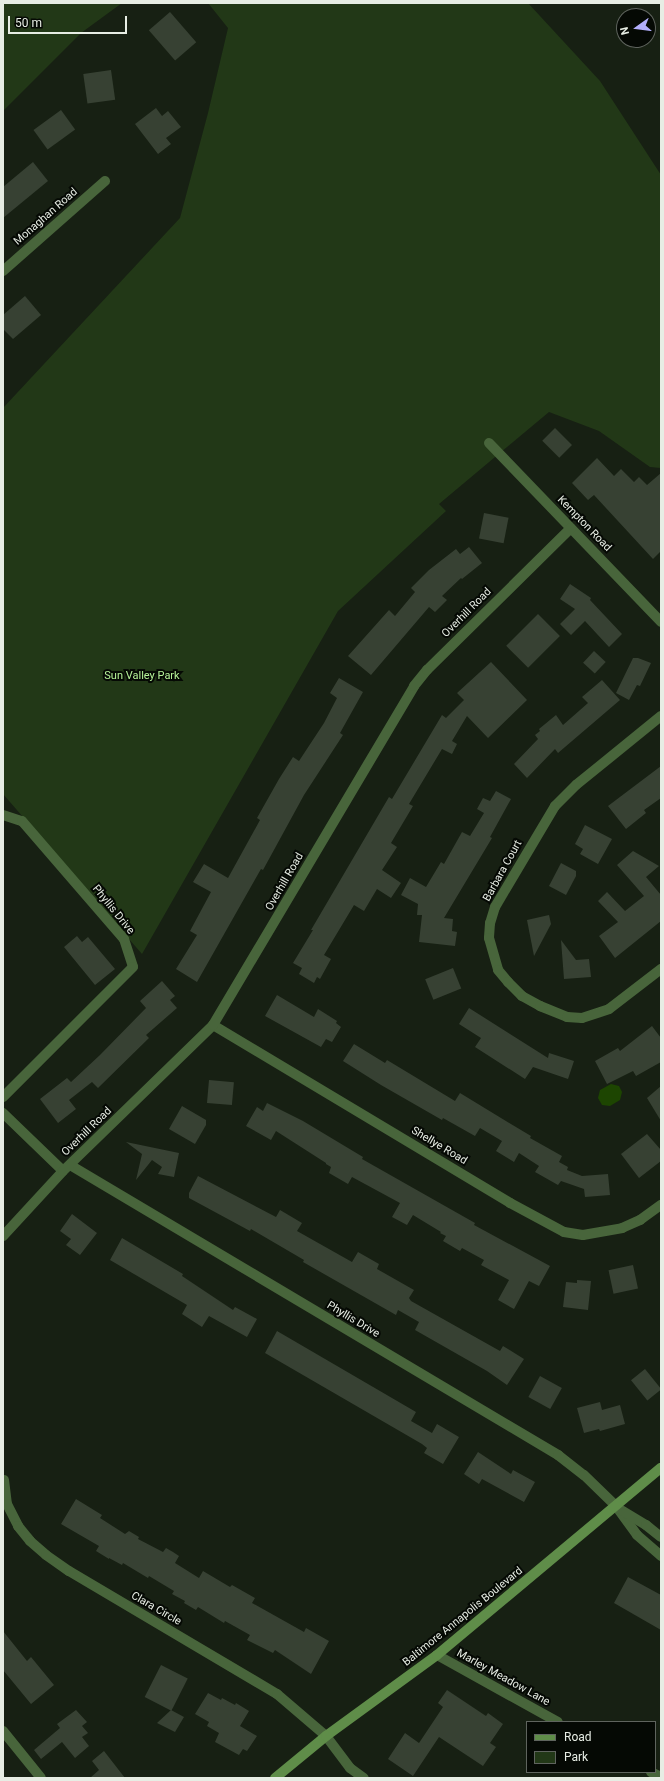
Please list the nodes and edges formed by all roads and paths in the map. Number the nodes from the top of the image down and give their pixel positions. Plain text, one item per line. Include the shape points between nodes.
1 (105, 181) dead end
2 (3, 271) edge
3 (489, 443) dead end
4 (571, 528) junction
5 (661, 622) edge
6 (661, 716) edge
7 (3, 815) edge
8 (661, 969) edge
9 (213, 1025) junction
10 (3, 1097) edge
11 (3, 1113) edge
12 (67, 1168) junction
13 (661, 1205) edge
14 (3, 1236) edge
15 (661, 1468) edge
16 (4, 1480) edge
17 (616, 1506) junction
18 (661, 1538) edge
19 (661, 1556) edge
20 (437, 1655) junction
21 (556, 1721) edge
22 (3, 1731) edge
23 (326, 1736) junction
24 (41, 1778) edge
25 (275, 1778) edge
26 (364, 1778) edge

1 - 2 street, Monaghan Road
3 - 4 street, Kempton Road
4 - 5 street, Kempton Road
4 - 9 street, Overhill Road via 432,665 414,686
6 - 8 street, Barbara Court via 576,785 555,806 495,907 489,938 498,970 508,982 522,996 567,1017 582,1018 609,1009
7 - 10 street, Phyllis Drive via 22,821 124,939 133,967
9 - 12 street, Overhill Road
9 - 13 street, Shellye Road via 510,1203 564,1232 582,1235 622,1228 640,1220
11 - 12 street, Phyllis Drive
12 - 14 street, Overhill Road
12 - 17 street, Phyllis Drive via 558,1456 584,1475
15 - 17 main road, Baltimore Annapolis Boulevard
16 - 23 street, Clara Circle via 8,1504 18,1526 46,1555 277,1694
17 - 18 street via 646,1524
17 - 19 street via 637,1535
17 - 20 main road, Baltimore Annapolis Boulevard
20 - 21 street, Marley Meadow Lane
20 - 23 main road, Baltimore Annapolis Boulevard
22 - 24 street
23 - 25 main road, Baltimore Annapolis Boulevard
23 - 26 street, Clara Circle via 350,1768

